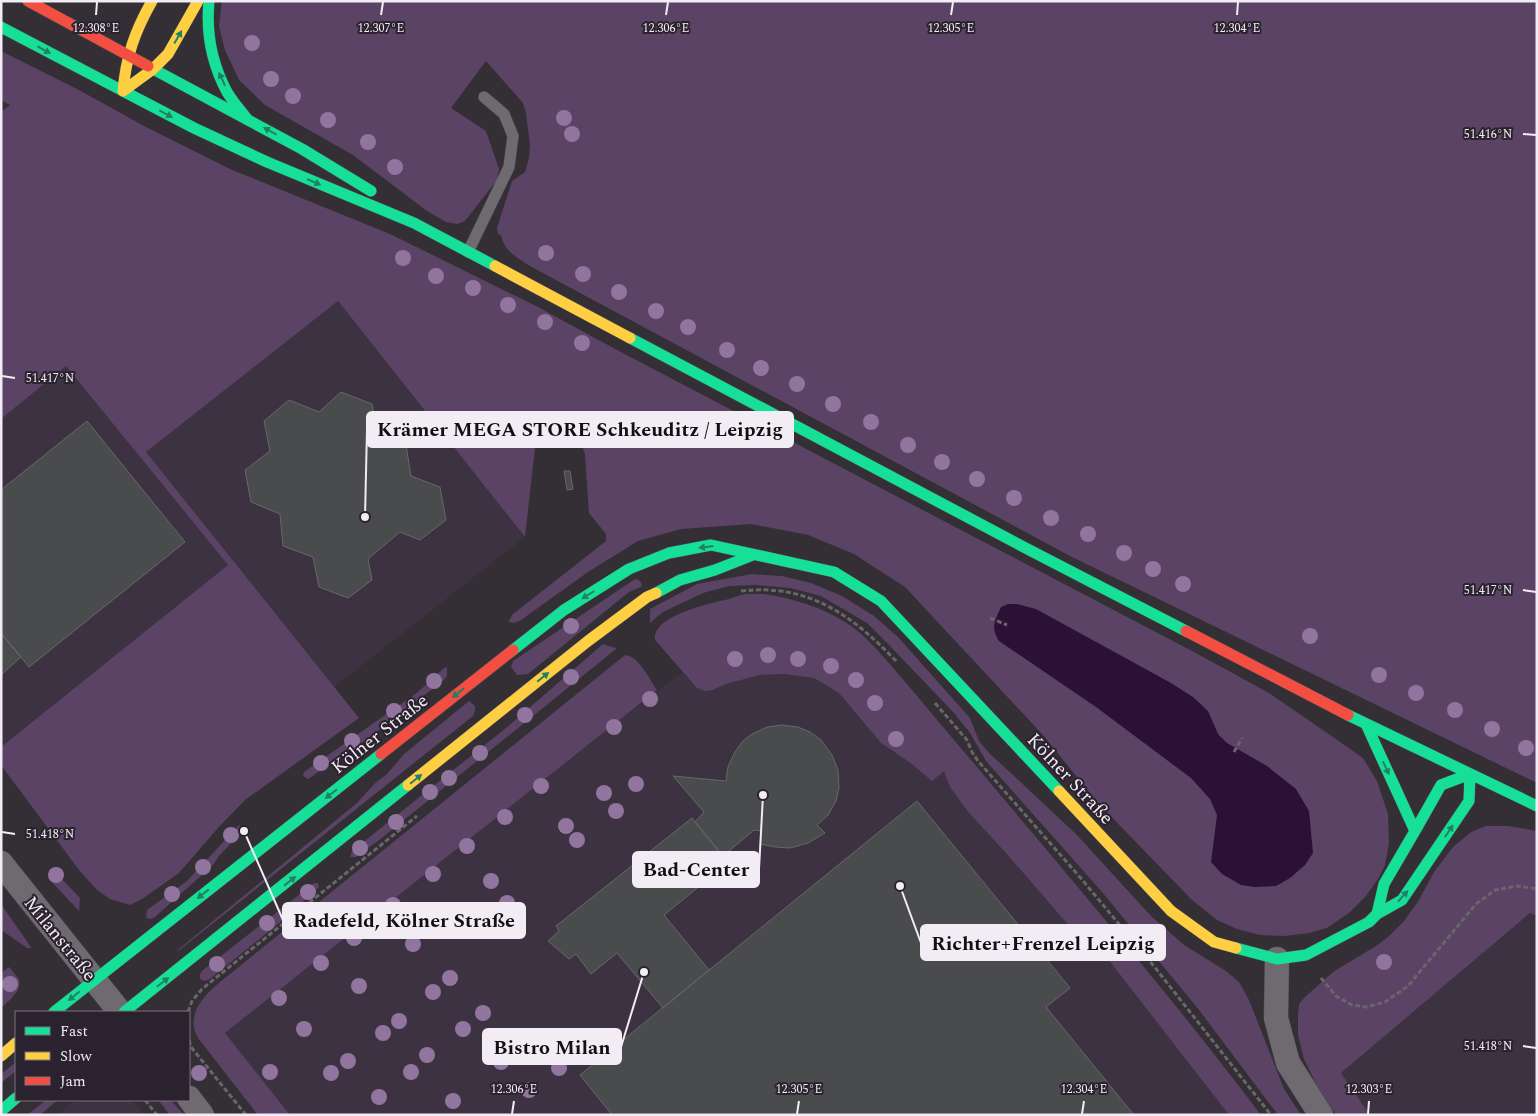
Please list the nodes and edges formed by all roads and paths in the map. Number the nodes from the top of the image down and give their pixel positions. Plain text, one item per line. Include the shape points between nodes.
1 (28, 1) edge
2 (152, 1) edge
3 (198, 1) edge
4 (209, 1) edge
5 (1, 27) edge
6 (127, 56) junction
7 (153, 69) junction
8 (123, 91) junction
9 (484, 97) dead end
10 (248, 120) junction
11 (414, 223) junction
12 (468, 252) junction
13 (753, 555) junction
14 (738, 591) dead end
15 (990, 618) dead end
16 (1007, 625) dead end
17 (900, 665) dead end
18 (934, 701) dead end
19 (1366, 724) junction
20 (1242, 738) dead end
21 (1234, 752) dead end
22 (1470, 774) junction
23 (1537, 806) edge
24 (418, 815) dead end
25 (1415, 830) junction
26 (1, 863) edge
27 (1537, 889) edge
28 (1377, 914) junction
29 (1306, 955) junction
30 (1277, 959) junction
31 (94, 979) junction
32 (55, 1011) edge
33 (119, 1011) edge
34 (125, 1011) edge
35 (188, 1011) edge
36 (15, 1044) edge
37 (190, 1044) edge
38 (1, 1056) edge
39 (15, 1099) edge
40 (190, 1099) edge
41 (146, 1101) edge
42 (1, 1111) edge
43 (157, 1115) edge
44 (202, 1115) edge
45 (246, 1115) edge
46 (1271, 1115) edge
47 (1322, 1115) edge

1 - 6 main road
2 - 6 main road via 136,29
7 -> 3 main road via 168,54
10 -> 4 main road via 228,93 216,67 207,17
5 -> 8 main road
6 - 7 main road
6 - 8 main road
7 - 8 main road
7 - 10 main road
8 -> 11 main road via 251,155
9 - 12 lane via 504,114 513,136 509,167
11 -> 10 main road via 377,195
11 - 12 main road
12 - 19 main road via 1018,544
13 - 30 main road, Kölner Straße via 834,572 881,601 1171,911 1214,942
13 -> 31 main road, Kölner Straße via 711,545 669,553 629,569 564,610
34 -> 13 main road via 647,597 680,580
14 - 17 path via 787,593 827,605 862,628
15 - 16 path
18 - 46 path via 967,740 978,761 1157,970
19 - 22 main road
19 -> 25 main road
20 - 21 path
22 - 23 main road
22 - 25 main road via 1441,786
28 -> 22 main road, Kölner Straße via 1402,900 1469,801
24 - 35 path via 202,989
25 - 28 main road via 1384,884
26 - 31 street, Milanstraße
27 - 29 path via 1518,886 1495,890 1476,904 1408,986 1385,1002 1367,1007 1352,1005 1336,996 1324,984
28 - 29 main road, Kölner Straße via 1369,922
29 - 30 main road, Kölner Straße
30 - 47 street via 1276,1018 1288,1063
31 -> 32 main road, Kölner Straße
31 - 33 street, Milanstraße
36 - 38 main road
37 - 45 path
39 - 42 main road
40 - 44 street
41 - 43 path

